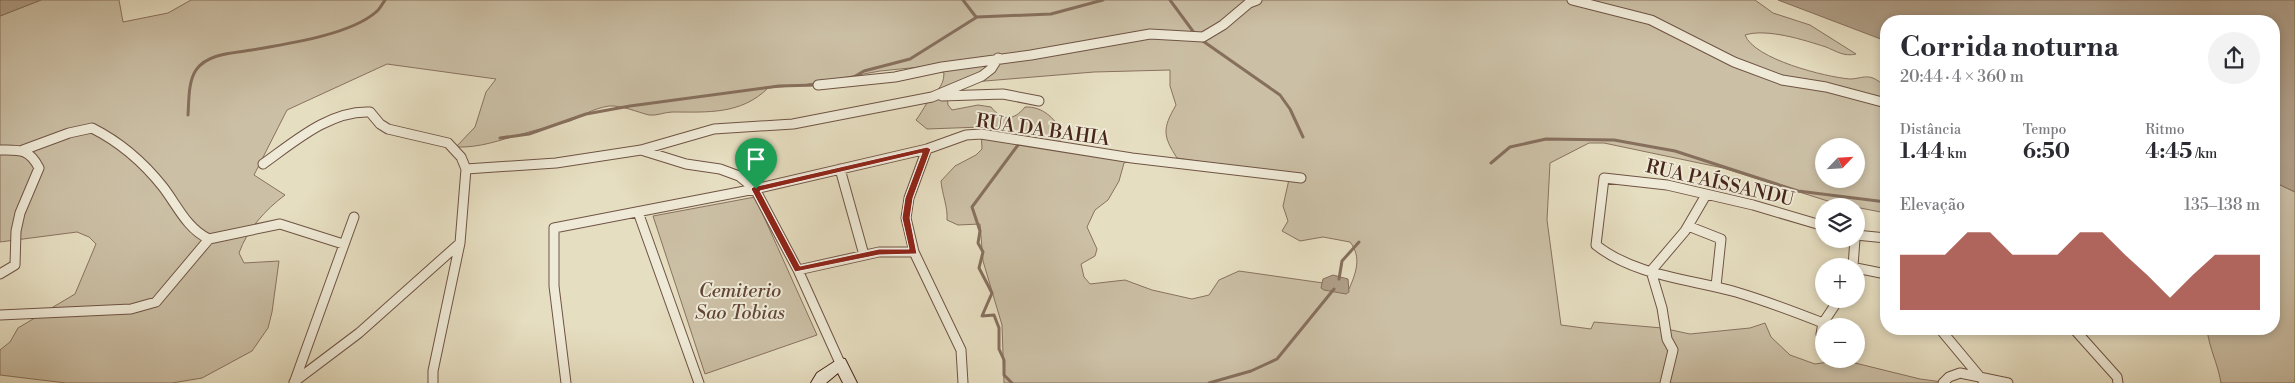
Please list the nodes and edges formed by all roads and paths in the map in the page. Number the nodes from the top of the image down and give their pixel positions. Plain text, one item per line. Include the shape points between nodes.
1 (1257, 0) edge
2 (1572, 0) edge
3 (998, 58) junction
4 (818, 85) dead end
5 (932, 96) junction
6 (1038, 101) dead end
7 (1880, 101) edge
8 (927, 149) junction
9 (0, 150) edge
10 (23, 150) junction
11 (641, 150) junction
12 (263, 164) dead end
13 (466, 169) junction
14 (840, 169) junction
15 (1301, 178) dead end
16 (756, 189) junction
17 (1706, 195) junction
18 (638, 212) junction
19 (354, 217) dead end
20 (1815, 223) edge
21 (1688, 226) junction
22 (1865, 236) edge
23 (1880, 237) edge
24 (209, 239) junction
25 (343, 244) junction
26 (460, 244) junction
27 (914, 252) junction
28 (864, 255) junction
29 (1865, 269) edge
30 (798, 270) junction
31 (1651, 271) junction
32 (1880, 273) edge
33 (0, 274) edge
34 (1716, 286) junction
35 (0, 315) edge
36 (1815, 320) edge
37 (1945, 335) edge
38 (2079, 335) edge
39 (840, 363) junction
40 (1983, 381) edge
41 (294, 383) edge
42 (433, 383) edge
43 (566, 383) edge
44 (699, 383) edge
45 (818, 383) edge
46 (850, 383) edge
47 (963, 383) edge
48 (1665, 383) edge
49 (1943, 383) edge
50 (2008, 383) edge
51 (2118, 383) edge

1 - 3 street via 1203,37 1150,34
2 - 7 street via 1651,20 1748,68 1782,80
3 - 4 street via 895,77
3 - 5 street via 982,76
5 - 6 street via 1003,94
5 - 11 street via 793,124 714,128
8 - 14 street, RUA DA BAHIA
8 - 15 street, RUA DA BAHIA via 966,135 981,134 1132,158
8 - 27 street via 909,198 906,218
9 - 10 street
10 - 24 street via 69,133 94,129 127,150 162,187 197,232
10 - 33 street via 39,168 20,213 15,264
11 - 13 street via 556,163
11 - 16 street via 686,164 720,169 739,176
12 - 13 street via 317,129 360,110 370,112 388,129 448,143 461,157
13 - 26 street
14 - 16 street, RUA DA BAHIA
14 - 28 street
16 - 18 street, RUA DA BAHIA
16 - 30 street
17 - 20 street, RUA PAÍSSANDU
17 - 21 street
17 - 31 street, RUA PAÍSSANDU via 1667,185 1604,178 1596,245 1603,253
18 - 43 street, RUA DA BAHIA via 554,228 554,286
18 - 44 street
19 - 25 street
21 - 31 street
21 - 34 street via 1721,239
22 - 23 street
24 - 25 street via 280,224
24 - 35 street via 156,302 131,309
25 - 41 street
26 - 41 street via 386,311
26 - 42 street
27 - 28 street
27 - 47 street via 961,350
28 - 30 street
29 - 32 street
30 - 39 street
31 - 34 street
31 - 48 street via 1667,339 1673,350
34 - 36 street
37 - 40 street
38 - 51 street via 2117,377
39 - 45 street
39 - 46 street
40 - 49 street via 1960,373
40 - 50 street

